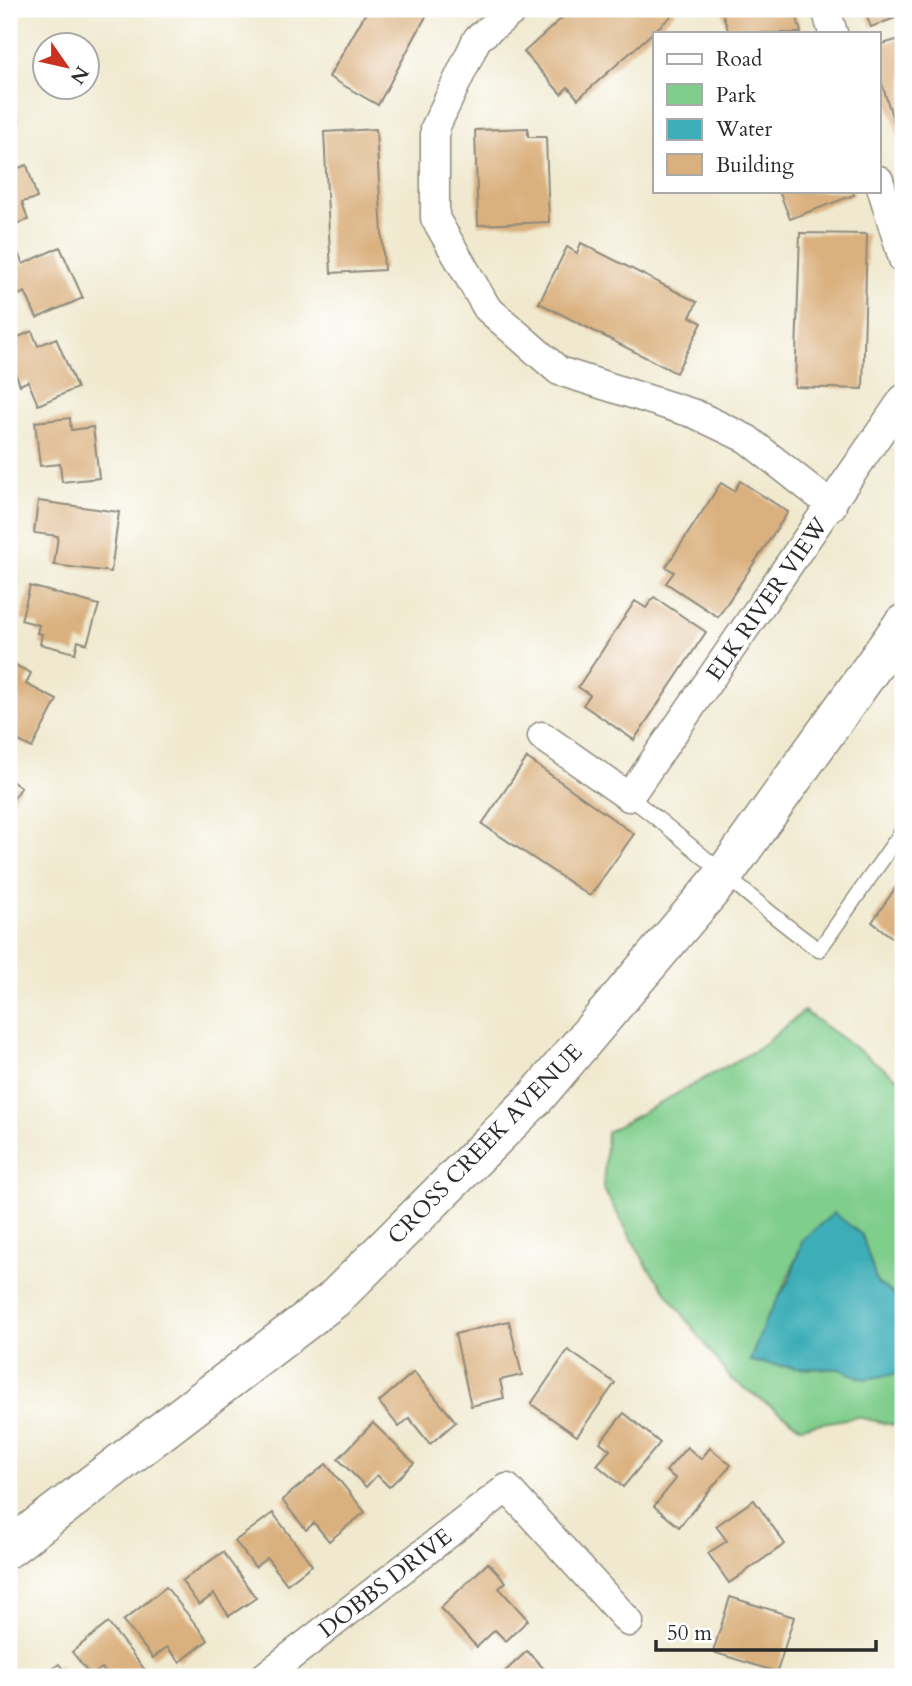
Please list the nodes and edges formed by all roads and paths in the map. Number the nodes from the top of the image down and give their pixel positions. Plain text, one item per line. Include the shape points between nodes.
1 (515, 9) edge
2 (826, 9) edge
3 (833, 32) edge
4 (880, 183) edge
5 (903, 260) edge
6 (903, 399) edge
7 (832, 506) junction
8 (903, 624) edge
9 (542, 736) dead end
10 (629, 797) junction
11 (903, 830) edge
12 (724, 875) junction
13 (9, 1548) edge
14 (629, 1622) dead end
15 (264, 1677) edge

1 - 7 street via 477,39 435,128 435,219 487,308 559,371 695,414 747,439
2 - 3 street
4 - 5 street
6 - 7 street, ELK RIVER VIEW
7 - 10 street, ELK RIVER VIEW
8 - 12 street, CROSS CREEK AVENUE
9 - 10 street
10 - 12 lane via 679,832
11 - 12 lane via 819,950
12 - 13 street, CROSS CREEK AVENUE via 536,1097 333,1300
14 - 15 street, DOBBS DRIVE via 507,1488

